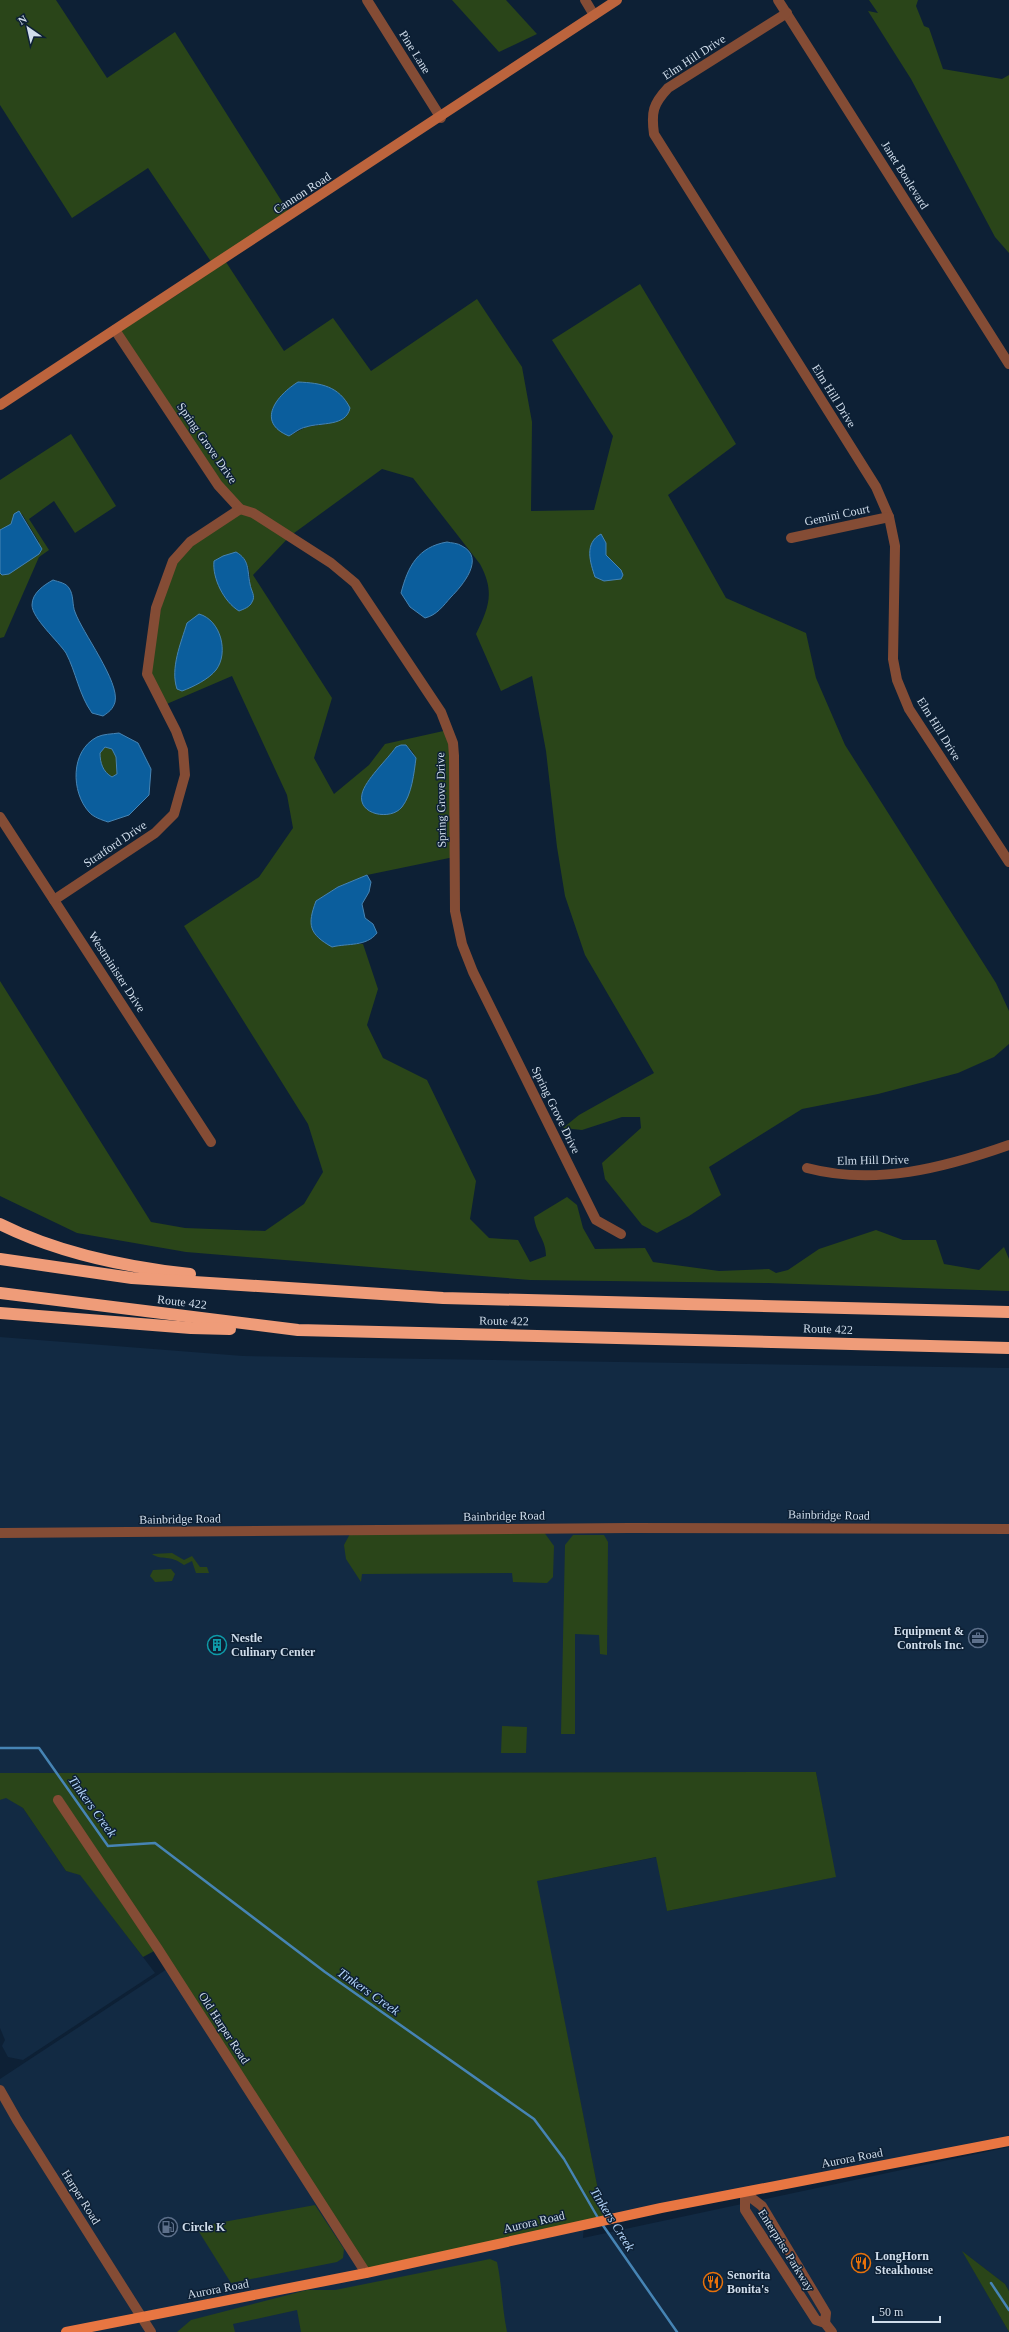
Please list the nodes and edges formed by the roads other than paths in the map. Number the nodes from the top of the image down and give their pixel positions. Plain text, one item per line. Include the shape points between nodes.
1 (367, 0) edge
2 (585, 0) edge
3 (617, 0) edge
4 (778, 0) edge
5 (787, 13) junction
6 (594, 15) junction
7 (441, 118) junction
8 (115, 330) junction
9 (1009, 364) edge
10 (0, 405) edge
11 (240, 509) junction
12 (889, 517) junction
13 (791, 538) dead end
14 (0, 817) edge
15 (1009, 862) edge
16 (54, 900) junction
17 (212, 1142) dead end
18 (1009, 1145) edge
19 (807, 1168) dead end
20 (0, 1224) edge
21 (621, 1234) dead end
22 (0, 1259) edge
23 (0, 1294) edge
24 (364, 1294) junction
25 (1009, 1312) edge
26 (0, 1313) edge
27 (298, 1330) junction
28 (1009, 1348) edge
29 (1009, 1529) edge
30 (0, 1533) edge
31 (58, 1800) dead end
32 (0, 2090) edge
33 (1009, 2141) edge
34 (745, 2193) junction
35 (366, 2273) junction
36 (141, 2317) junction
37 (824, 2323) junction
38 (66, 2332) edge
39 (151, 2332) edge
40 (832, 2332) edge

1 - 7 street, Pine Lane
2 - 6 street
3 - 6 main road, Cannon Road
4 - 5 street, Janet Boulevard
5 - 9 street, Janet Boulevard
5 - 12 street, Elm Hill Drive via 668,88 656,100 652,117 654,134 876,487
6 - 7 main road, Cannon Road
7 - 8 main road, Cannon Road
8 - 10 main road, Cannon Road
8 - 11 street, Spring Grove Drive via 218,486
11 - 16 street, Stratford Drive via 190,542 173,561 156,608 147,674 183,750 185,776 174,814 155,833
11 - 21 street, Spring Grove Drive via 254,513 325,559 355,583 441,712 453,743 454,910 462,944 473,972 596,1220
12 - 13 street, Gemini Court
12 - 15 street, Elm Hill Drive via 895,546 893,659 897,680 909,709
14 - 16 street, Westminister Drive
16 - 17 street, Westminister Drive
18 - 19 street, Elm Hill Drive via 962,1162 915,1172 826,1173
20 - 24 highway via 46,1244 160,1271
22 - 24 highway, Route 422 via 132,1278
23 - 27 highway, Route 422
24 - 25 highway, Route 422
26 - 27 highway via 191,1328
27 - 28 highway, Route 422
29 - 30 street, Bainbridge Road via 629,1528
31 - 35 street, Old Harper Road via 161,1954
32 - 36 street, Harper Road via 16,2120
33 - 34 main road, Aurora Road
34 - 35 main road, Aurora Road via 584,2224
34 - 37 street, Enterprise Parkway via 764,2210 826,2313
34 - 37 street, Enterprise Parkway via 745,2210 816,2320
35 - 36 main road, Aurora Road
36 - 38 main road, Aurora Road
36 - 39 street, Harper Road
37 - 40 street, Enterprise Parkway

